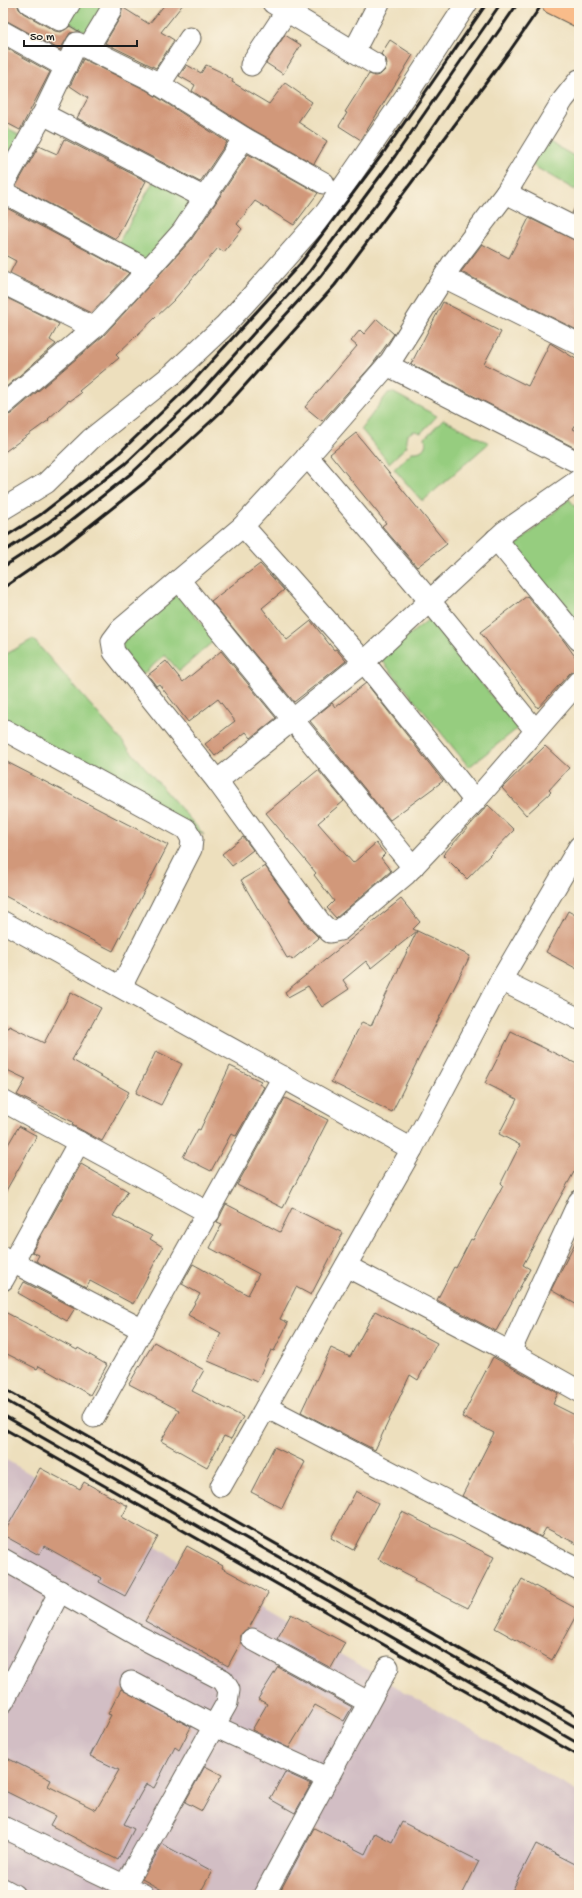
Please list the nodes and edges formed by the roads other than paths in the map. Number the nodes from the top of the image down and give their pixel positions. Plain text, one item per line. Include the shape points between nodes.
1 (29, 3) edge
2 (70, 3) edge
3 (379, 3) edge
4 (467, 3) edge
5 (553, 3) edge
6 (284, 6) edge
7 (111, 10) dead end
8 (579, 16) edge
9 (3, 32) edge
10 (190, 38) dead end
11 (88, 48) junction
12 (354, 51) junction
13 (375, 64) dead end
14 (251, 66) dead end
15 (66, 67) junction
16 (579, 80) edge
17 (159, 85) junction
18 (571, 105) edge
19 (43, 114) junction
20 (244, 138) junction
21 (324, 183) dead end
22 (3, 184) edge
23 (3, 192) edge
24 (506, 193) junction
25 (205, 198) junction
26 (579, 230) edge
27 (148, 270) junction
28 (444, 277) junction
29 (3, 283) edge
30 (94, 328) junction
31 (579, 344) edge
32 (387, 365) junction
33 (6, 399) edge
34 (307, 456) junction
35 (579, 463) edge
36 (577, 485) edge
37 (3, 509) edge
38 (243, 526) junction
39 (496, 539) junction
40 (179, 580) junction
41 (429, 600) junction
42 (579, 640) edge
43 (364, 662) junction
44 (579, 680) edge
45 (293, 720) junction
46 (3, 729) edge
47 (535, 730) junction
48 (217, 781) junction
49 (475, 800) junction
50 (579, 847) edge
51 (413, 868) junction
52 (3, 922) edge
53 (501, 980) junction
54 (121, 987) junction
55 (579, 1018) edge
56 (283, 1077) junction
57 (3, 1101) edge
58 (80, 1142) junction
59 (412, 1149) junction
60 (577, 1211) edge
61 (209, 1213) junction
62 (8, 1260) edge
63 (346, 1266) junction
64 (3, 1280) edge
65 (144, 1330) junction
66 (510, 1352) junction
67 (579, 1392) edge
68 (266, 1407) junction
69 (94, 1417) dead end
70 (221, 1486) dead end
71 (3, 1559) edge
72 (579, 1570) edge
73 (60, 1591) junction
74 (252, 1639) dead end
75 (388, 1667) dead end
76 (131, 1682) dead end
77 (3, 1702) edge
78 (368, 1702) junction
79 (214, 1726) junction
80 (327, 1778) junction
81 (3, 1827) edge
82 (125, 1885) junction
83 (3, 1889) edge
84 (14, 1895) edge
85 (144, 1895) edge
86 (264, 1895) edge

1 - 2 street via 60,20
3 - 12 street
4 - 37 street via 326,212 224,326 174,373 97,434 46,483
5 - 8 highway
6 - 12 street
6 - 14 street
7 - 11 street
9 - 15 street
10 - 17 street
11 - 15 street via 77,43
11 - 17 street
12 - 13 street
15 - 19 street
16 - 18 street
17 - 20 street
18 - 24 street
19 - 22 street
19 - 25 street
20 - 21 street
20 - 25 street
23 - 27 street
24 - 26 street
24 - 28 street
25 - 27 street via 182,232
27 - 30 street
28 - 31 street
28 - 32 street
29 - 30 street
30 - 33 street
32 - 34 street
32 - 35 street
34 - 38 street
34 - 41 street
36 - 39 street
38 - 40 street
38 - 43 street
39 - 41 street
39 - 42 street
40 - 45 street
40 - 48 street via 121,629 112,641 114,652
41 - 43 street
41 - 47 street
43 - 45 street
43 - 49 street
44 - 47 street
45 - 48 street
45 - 51 street
46 - 54 street via 186,829 192,839 191,849
47 - 49 street
48 - 51 street via 320,922 330,932 340,930
49 - 51 street
50 - 53 street
52 - 54 street
53 - 55 street
53 - 59 street
54 - 56 street
56 - 59 street
56 - 61 street
57 - 58 street
58 - 61 street
58 - 62 street
59 - 63 street
60 - 66 street
61 - 65 street
62 - 64 street
62 - 65 street
63 - 66 street
63 - 68 street
65 - 69 street
66 - 67 street
68 - 70 street
68 - 72 street
71 - 73 street
73 - 77 street
73 - 79 street via 140,1638 223,1680 229,1690 227,1702
74 - 78 street
75 - 78 street
76 - 79 street
78 - 80 street
79 - 80 street
79 - 82 street
80 - 86 street
81 - 82 street
82 - 85 street
83 - 84 street

